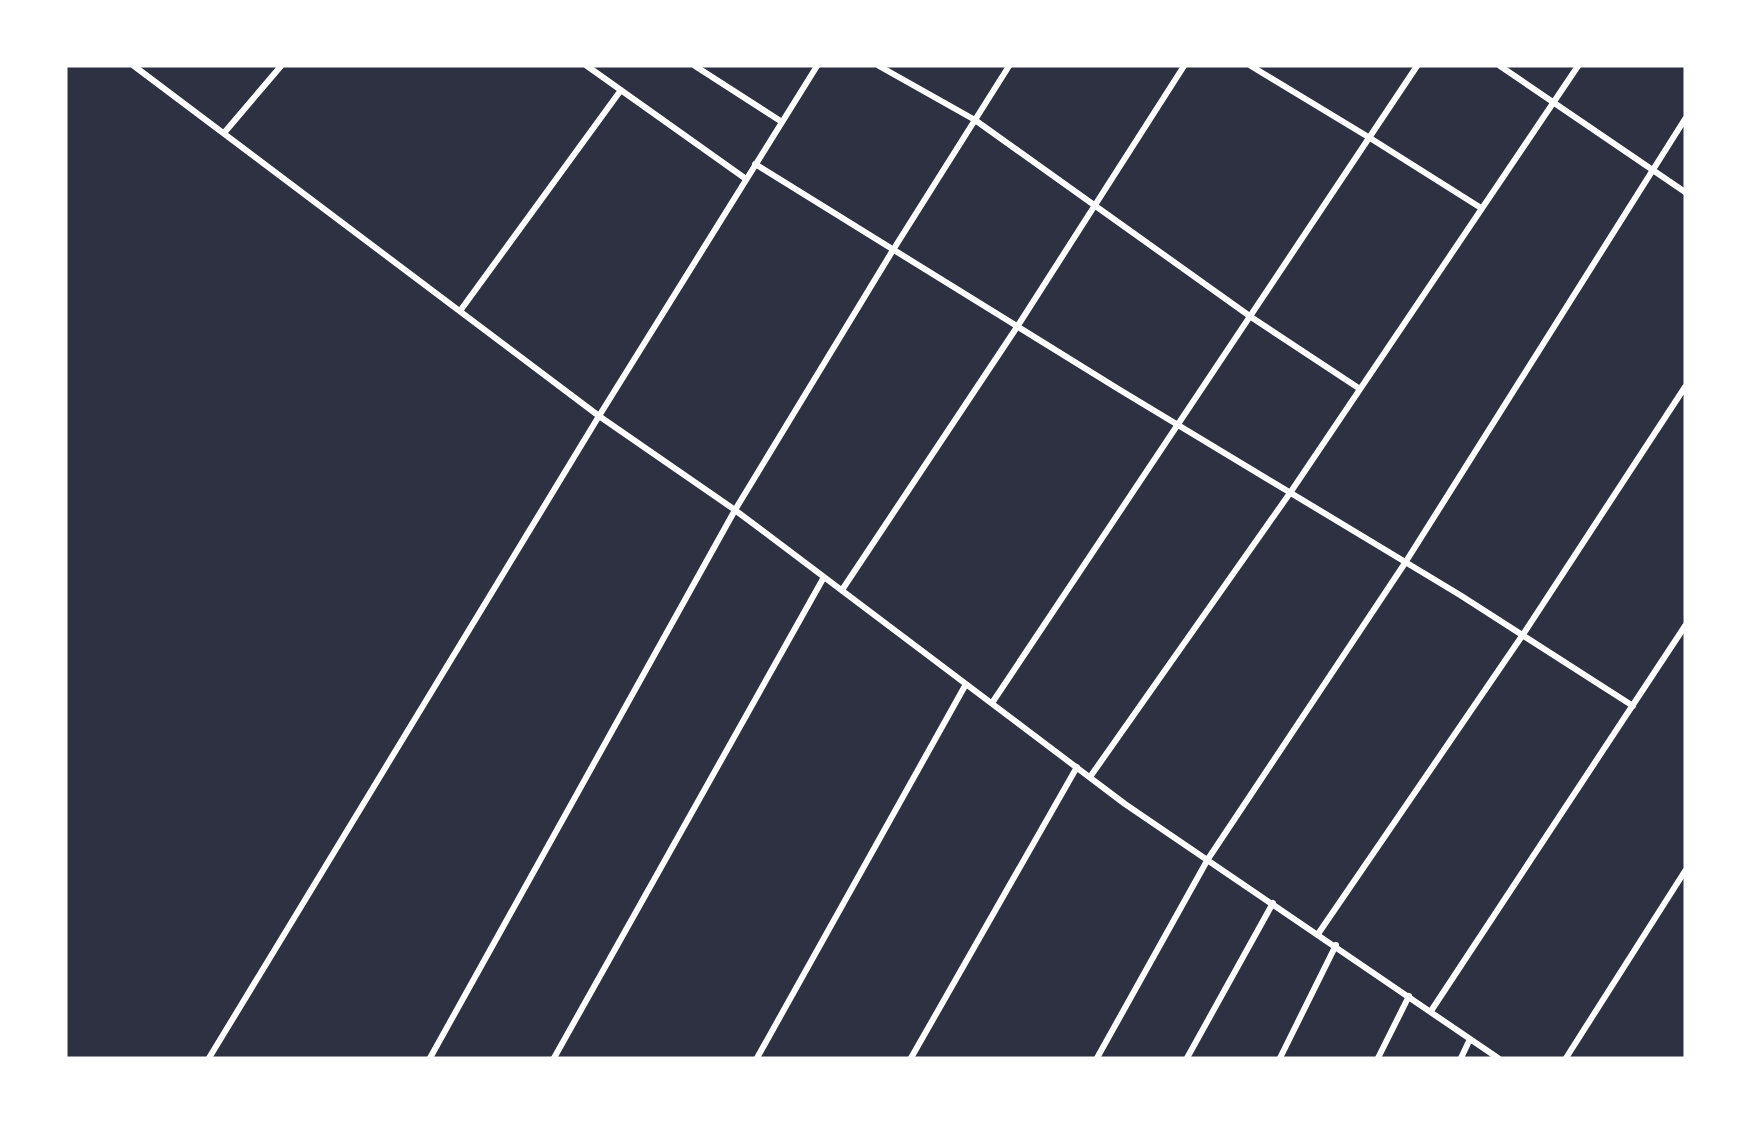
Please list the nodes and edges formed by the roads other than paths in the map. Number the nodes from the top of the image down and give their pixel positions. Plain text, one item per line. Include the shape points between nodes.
1 (134, 66) edge
2 (281, 66) edge
3 (587, 66) edge
4 (695, 66) edge
5 (879, 66) edge
6 (1009, 66) edge
7 (1184, 66) edge
8 (1251, 66) edge
9 (1417, 66) edge
10 (1500, 66) edge
11 (1578, 66) edge
12 (813, 67) edge
13 (621, 90) junction
14 (1553, 101) junction
15 (1685, 119) edge
16 (975, 120) junction
17 (782, 122) junction
18 (224, 134) junction
19 (1370, 138) junction
20 (755, 164) junction
21 (1653, 170) junction
22 (746, 179) junction
23 (1685, 192) edge
24 (1095, 207) junction
25 (1481, 208) junction
26 (893, 250) junction
27 (460, 311) junction
28 (1251, 317) junction
29 (1017, 327) junction
30 (1685, 387) edge
31 (1360, 389) junction
32 (1683, 395) edge
33 (599, 416) junction
34 (1178, 426) junction
35 (1290, 493) junction
36 (735, 510) junction
37 (1405, 563) junction
38 (824, 577) junction
39 (842, 590) junction
40 (1685, 626) edge
41 (1522, 636) junction
42 (966, 684) junction
43 (992, 703) junction
44 (1633, 706) junction
45 (1077, 767) junction
46 (1090, 777) junction
47 (1208, 859) junction
48 (1685, 871) edge
49 (1273, 903) junction
50 (1318, 934) junction
51 (1335, 945) junction
52 (1409, 996) junction
53 (1431, 1011) junction
54 (1470, 1039) junction
55 (209, 1058) edge
56 (430, 1058) edge
57 (554, 1058) edge
58 (757, 1058) edge
59 (911, 1058) edge
60 (1097, 1058) edge
61 (1188, 1058) edge
62 (1280, 1058) edge
63 (1378, 1058) edge
64 (1461, 1058) edge
65 (1498, 1058) edge
66 (1566, 1058) edge

1 - 18 street
2 - 18 street
3 - 13 street
4 - 17 street
5 - 16 street
6 - 16 street
7 - 24 street
8 - 19 street
9 - 19 street
10 - 14 street
11 - 14 street
12 - 17 street
13 - 22 street
13 - 27 street
14 - 21 street
14 - 25 street
15 - 21 street
16 - 24 street
16 - 26 street
17 - 20 street
18 - 27 street
19 - 25 street
19 - 28 street
20 - 22 street
20 - 26 street
21 - 23 street
21 - 37 street
22 - 33 street
24 - 28 street
24 - 29 street
25 - 31 street
26 - 29 street
26 - 36 street
27 - 33 street
28 - 31 street
28 - 34 street
29 - 34 street
29 - 39 street
30 - 32 street
31 - 35 street
32 - 41 street
33 - 36 street
33 - 55 street
34 - 35 street
34 - 43 street
35 - 37 street
35 - 46 street
36 - 38 street
36 - 56 street
37 - 41 street
37 - 47 street
38 - 39 street
38 - 57 street
39 - 42 street
40 - 44 street
41 - 44 street
41 - 50 street
42 - 43 street
42 - 58 street
43 - 45 street
44 - 53 street
45 - 46 street
45 - 59 street
46 - 47 street
47 - 49 street
47 - 60 street
48 - 66 street
49 - 50 street
49 - 61 street
50 - 51 street
51 - 52 street
51 - 62 street
52 - 53 street
52 - 63 street
53 - 54 street
54 - 64 street
54 - 65 street

